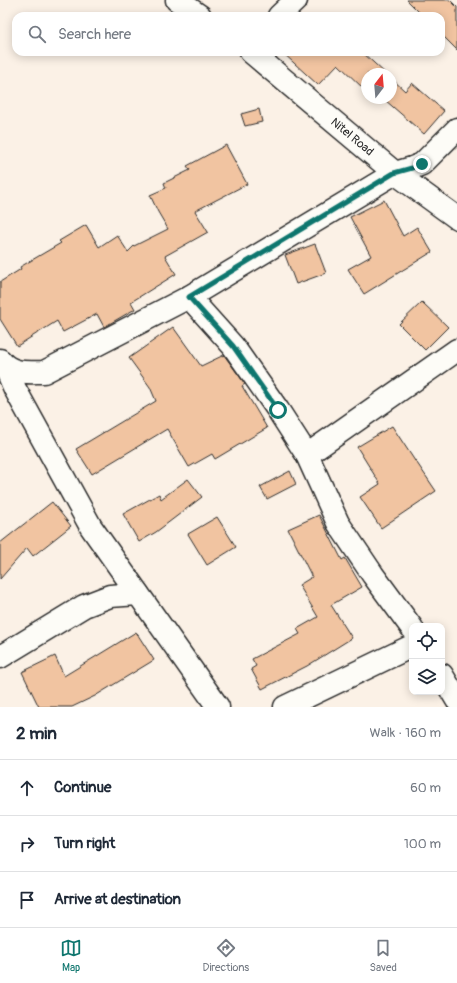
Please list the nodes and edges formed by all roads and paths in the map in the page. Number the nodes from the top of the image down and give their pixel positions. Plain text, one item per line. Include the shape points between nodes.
1 (177, 0) edge
2 (296, 0) edge
3 (194, 12) edge
4 (283, 12) edge
5 (256, 56) edge
6 (457, 130) edge
7 (394, 173) junction
8 (457, 218) edge
9 (189, 297) junction
10 (457, 350) edge
11 (2, 363) edge
12 (307, 454) junction
13 (138, 594) junction
14 (409, 624) edge
15 (409, 647) edge
16 (0, 658) edge
17 (445, 680) edge
18 (457, 700) edge
19 (218, 707) edge
20 (285, 707) edge

1 - 3 street
2 - 4 street
5 - 7 street, Nitel Road
6 - 7 street via 422,164
7 - 8 street, Nitel Road
7 - 9 street
9 - 11 street via 44,372 21,372
9 - 12 street via 233,346
10 - 12 street
11 - 13 street via 14,390 92,527
12 - 14 street via 338,523
13 - 16 street via 110,596 84,606
13 - 19 street
15 - 20 street
17 - 18 street

